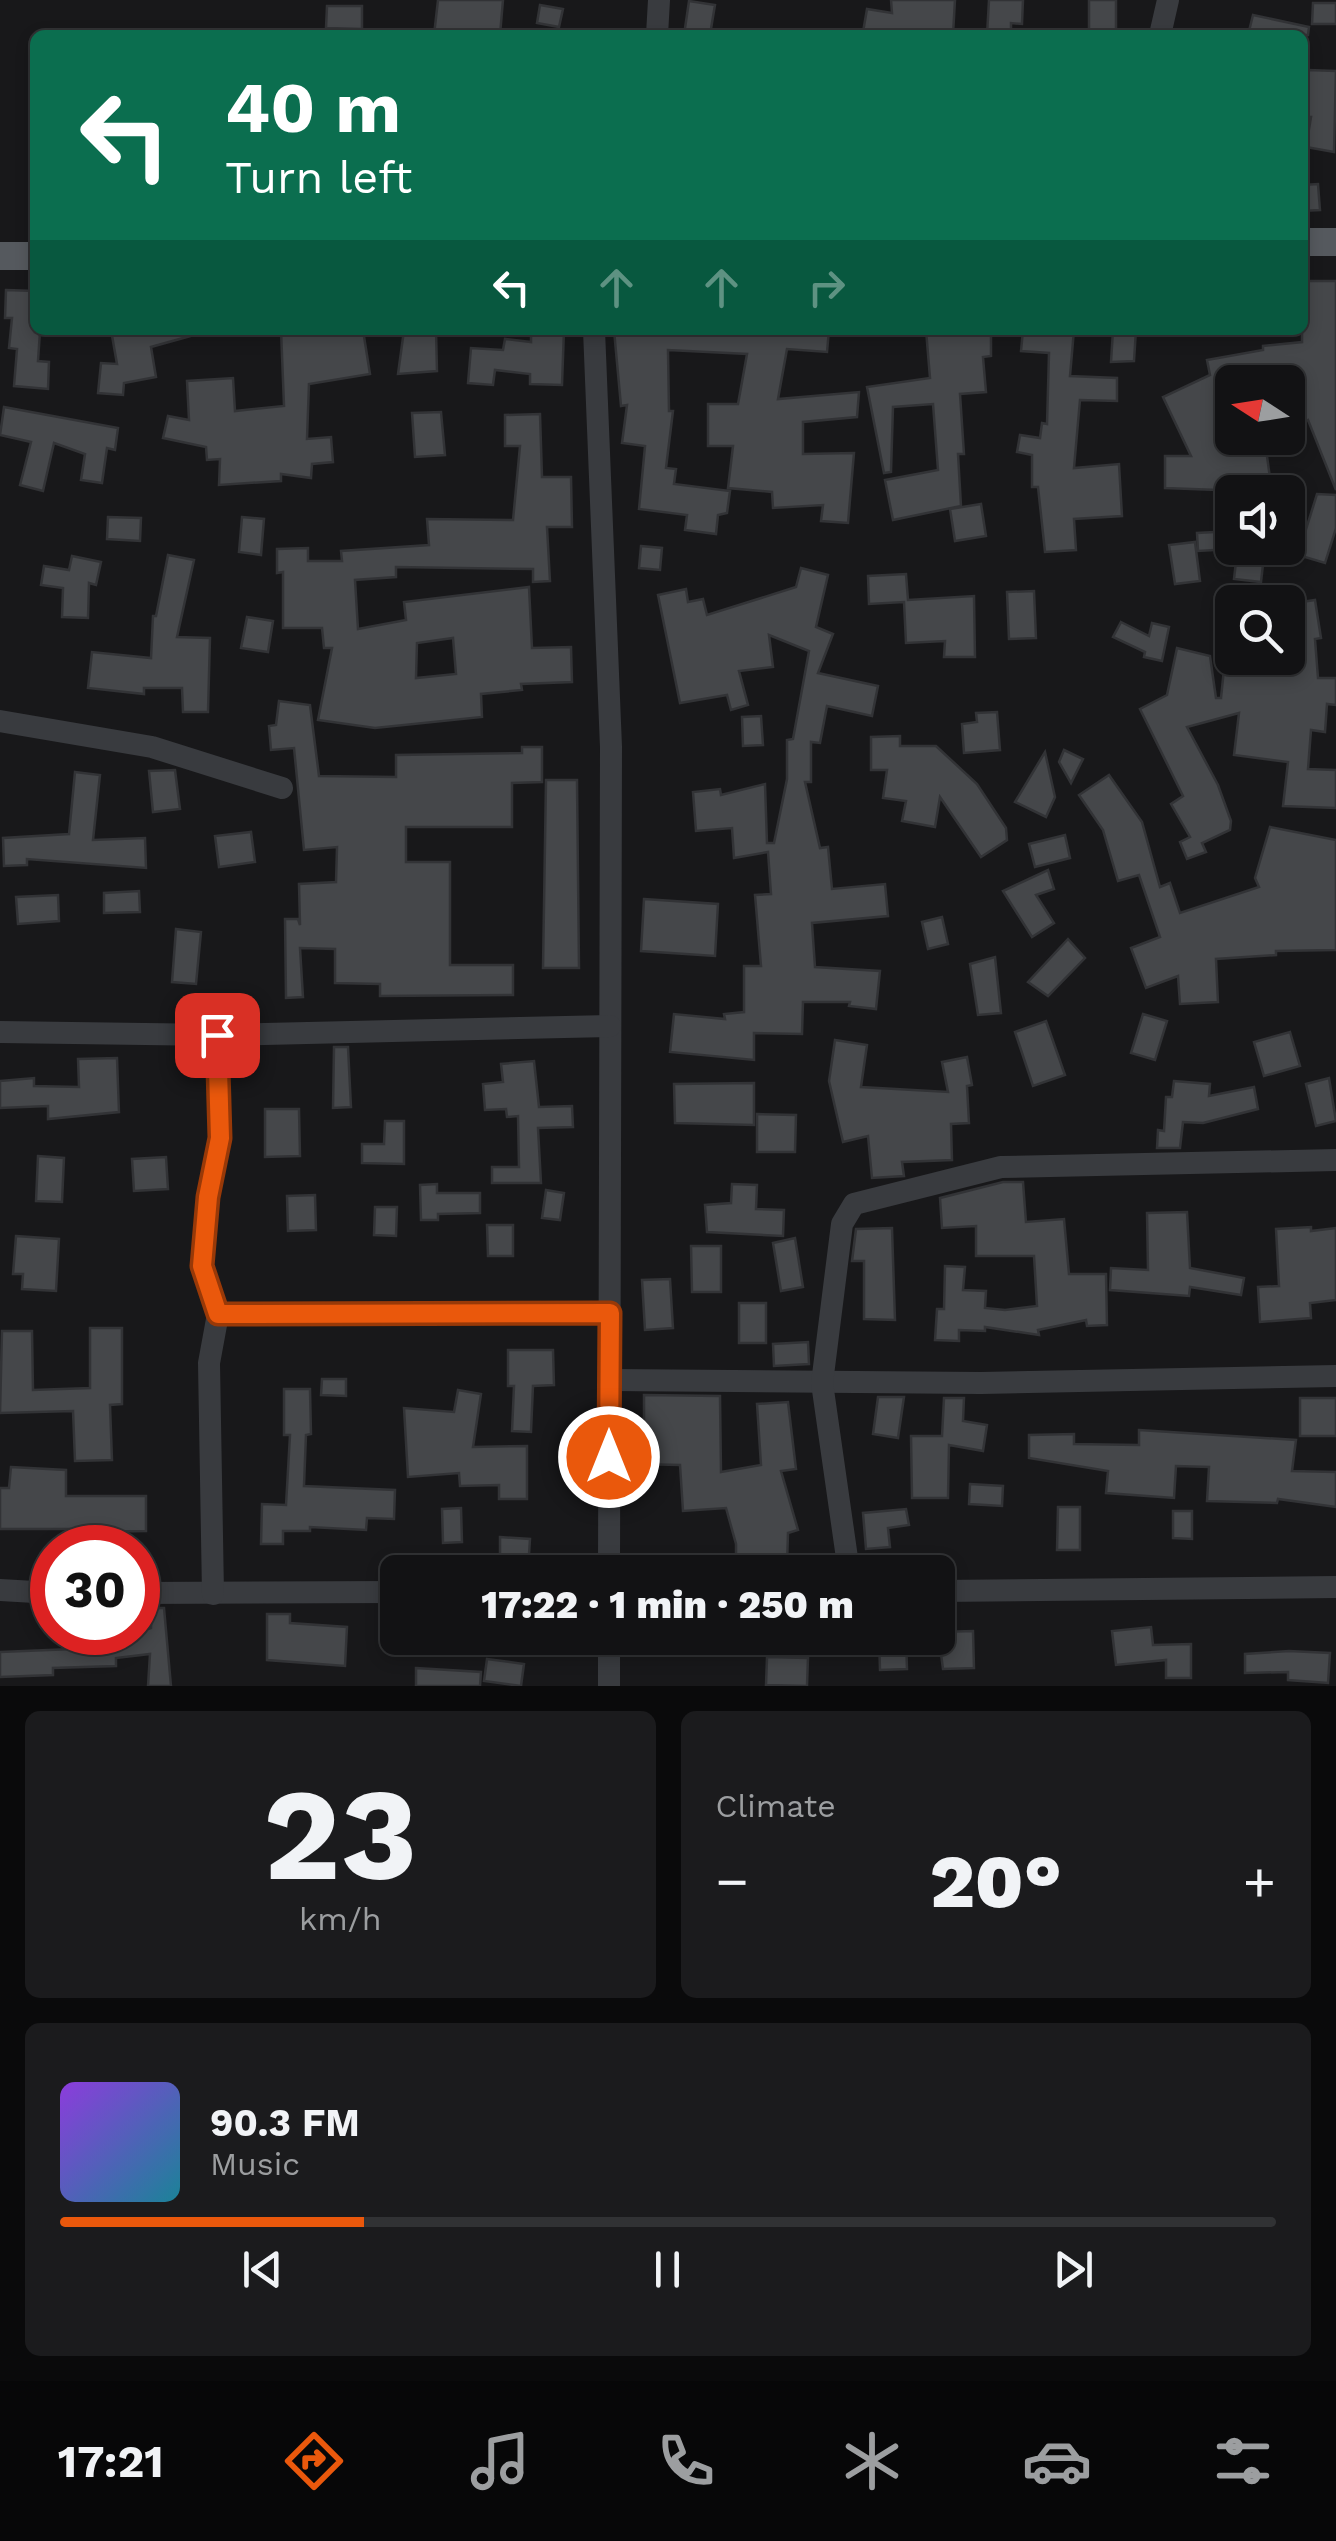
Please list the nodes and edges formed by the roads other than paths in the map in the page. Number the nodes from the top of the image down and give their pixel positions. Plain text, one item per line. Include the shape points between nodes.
1 (658, 0) edge
2 (1168, 0) edge
3 (657, 30) edge
4 (1161, 30) edge
5 (1308, 242) edge
6 (1336, 242) edge
7 (0, 256) edge
8 (30, 256) edge
9 (594, 335) edge
10 (0, 721) edge
11 (282, 788) dead end
12 (610, 1026) junction
13 (0, 1032) edge
14 (217, 1035) junction
15 (1336, 1160) edge
16 (610, 1313) junction
17 (218, 1314) junction
18 (1336, 1376) edge
19 (610, 1380) junction
20 (822, 1383) junction
21 (609, 1555) edge
22 (847, 1555) edge
23 (1336, 1587) edge
24 (0, 1590) edge
25 (30, 1591) edge
26 (955, 1591) edge
27 (380, 1592) edge
28 (160, 1594) edge
29 (214, 1594) junction
30 (609, 1655) edge
31 (609, 1686) edge

1 - 3 street
2 - 4 street
5 - 6 main road
7 - 8 main road
9 - 12 street via 611,747
10 - 11 street via 152,748
12 - 14 street
12 - 16 street
13 - 14 street
14 - 17 street via 220,1138 202,1266
15 - 20 street via 1002,1167 854,1204 842,1224
16 - 17 street
16 - 19 street
17 - 29 street via 210,1363
18 - 20 street
19 - 20 street
19 - 21 street
20 - 22 street
23 - 26 street
24 - 25 street
27 - 29 street
28 - 29 street
30 - 31 street

